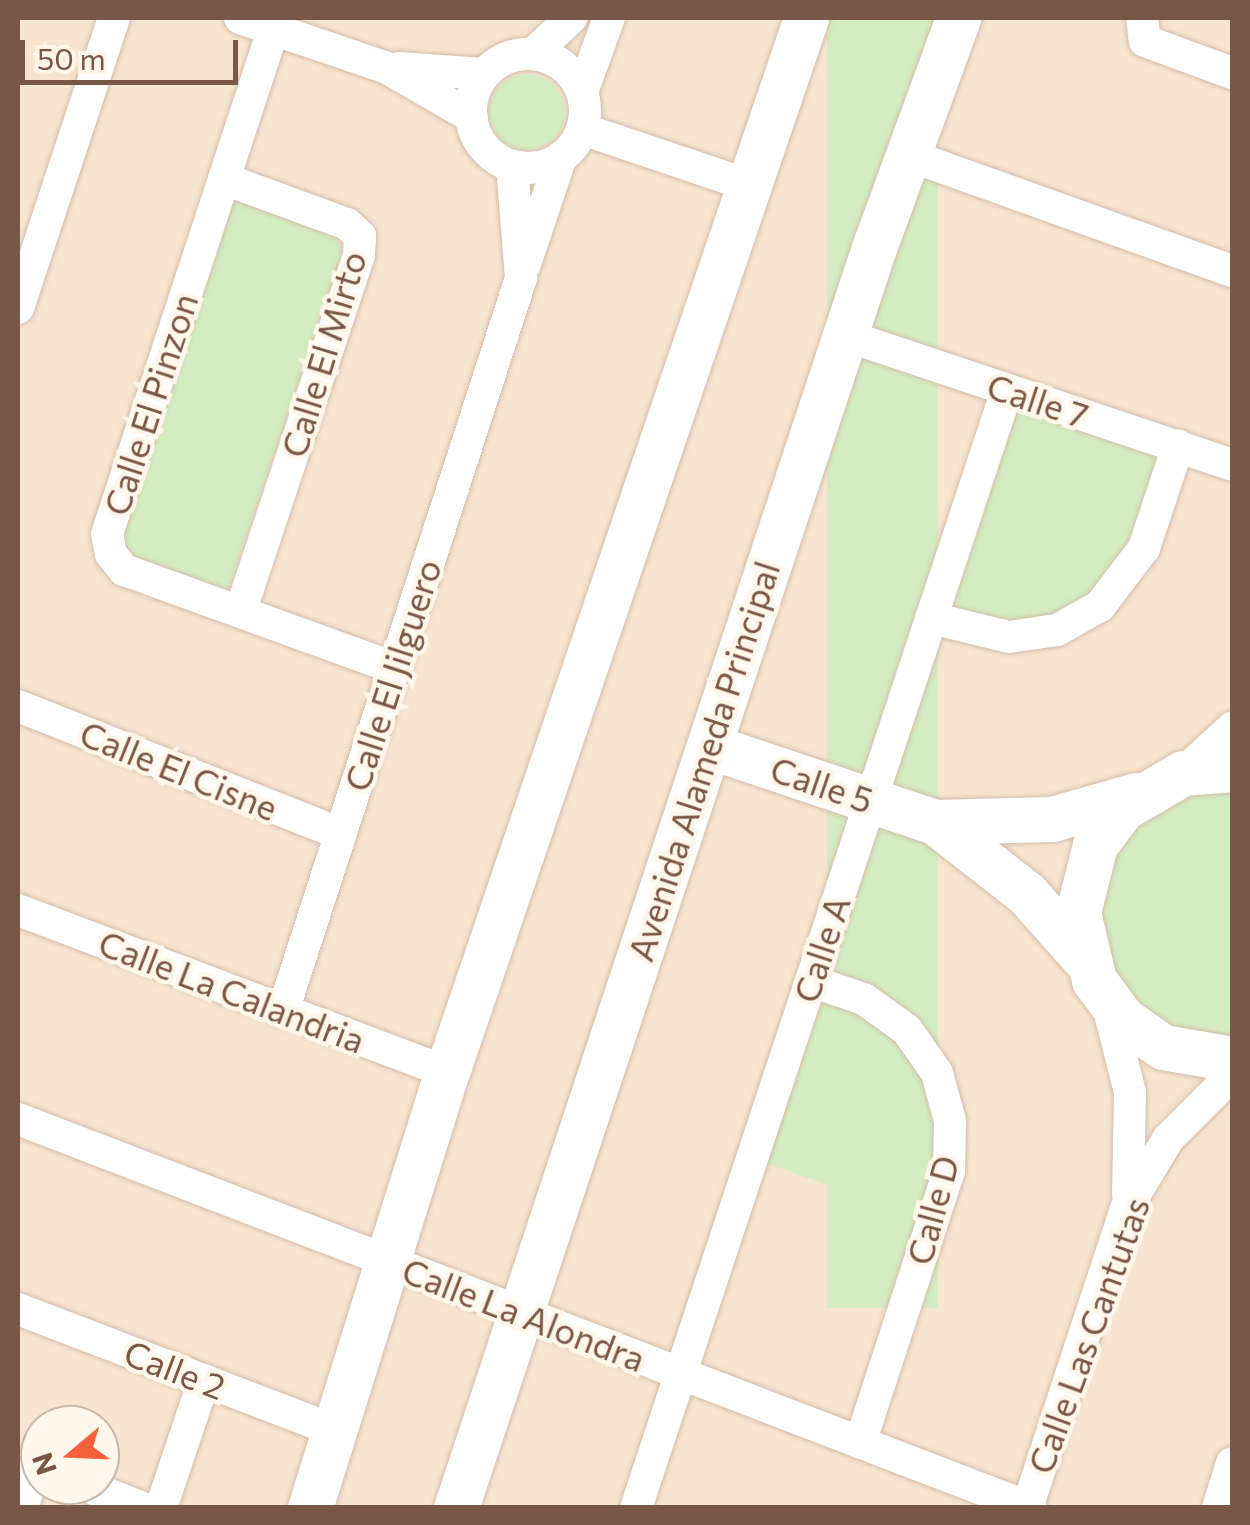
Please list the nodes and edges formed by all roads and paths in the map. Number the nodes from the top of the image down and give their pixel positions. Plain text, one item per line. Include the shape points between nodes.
1 (114, 18) edge
2 (240, 18) edge
3 (572, 18) edge
4 (610, 18) edge
5 (806, 18) edge
6 (958, 18) edge
7 (275, 23) edge
8 (1141, 25) edge
9 (534, 53) junction
10 (384, 67) junction
11 (1232, 73) edge
12 (484, 74) junction
13 (582, 92) junction
14 (472, 117) junction
15 (582, 130) junction
16 (908, 155) junction
17 (561, 157) junction
18 (512, 165) junction
19 (224, 179) junction
20 (745, 184) junction
21 (1232, 271) edge
22 (521, 278) junction
23 (18, 308) edge
24 (844, 335) junction
25 (1007, 390) junction
26 (1178, 446) junction
27 (1232, 464) edge
28 (240, 612) junction
29 (931, 618) junction
30 (395, 668) junction
31 (26, 707) edge
32 (1232, 728) edge
33 (708, 746) junction
34 (1232, 768) edge
35 (1183, 774) junction
36 (1141, 793) junction
37 (871, 800) junction
38 (935, 822) junction
39 (340, 834) junction
40 (18, 910) edge
41 (1085, 959) junction
42 (811, 981) junction
43 (1107, 1001) junction
44 (283, 1011) junction
45 (1232, 1060) edge
46 (447, 1072) junction
47 (1232, 1075) edge
48 (18, 1119) edge
49 (1126, 1209) junction
50 (384, 1261) junction
51 (18, 1309) edge
52 (520, 1313) junction
53 (680, 1374) junction
54 (204, 1380) junction
55 (333, 1430) junction
56 (860, 1442) junction
57 (1232, 1463) edge
58 (120, 1499) edge
59 (1029, 1507) edge
60 (144, 1508) edge
61 (161, 1508) edge
62 (310, 1508) edge
63 (456, 1508) edge
64 (636, 1508) edge
65 (1218, 1508) edge

1 - 23 street
2 - 7 street
3 - 9 street
4 - 13 street
5 - 20 street
6 - 16 street, Avenida Alameda Principal
7 - 10 street
7 - 19 street, Calle El Pinzon
8 - 11 street via 1146,41
9 - 12 street via 507,57
9 - 13 street via 564,66
10 - 12 street
10 - 14 street
12 - 14 street
13 - 15 street
14 - 18 street via 484,147
15 - 17 street
15 - 20 street
16 - 21 street
16 - 24 street, Avenida Alameda Principal
17 - 18 street via 546,165
17 - 22 street
18 - 22 street
19 - 28 street, Calle El Pinzon via 107,534 110,554 124,570
19 - 28 street, Calle El Mirto via 347,224 360,236
20 - 46 street
22 - 30 street, Calle El Jilguero
24 - 25 street, Calle 7
24 - 33 street, Avenida Alameda Principal
25 - 26 street, Calle 7
25 - 29 street, Calle A
26 - 27 street, Calle 7
26 - 29 street via 1144,548 1100,606 1057,630 1009,638
28 - 30 street, Calle El Pinzon
29 - 37 street, Calle A
30 - 39 street, Calle El Jilguero
31 - 39 street, Calle El Cisne
32 - 35 street
33 - 37 street, Calle 5
33 - 52 street, Avenida Alameda Principal
34 - 35 street
35 - 36 street
36 - 38 street, Calle 5 via 1052,819
36 - 41 street via 1107,825 1086,866 1078,912
37 - 38 street, Calle 5
37 - 42 street, Calle A
38 - 41 street, Calle 5 via 1027,894
39 - 44 street, Calle El Jilguero
40 - 44 street, Calle La Calandria
41 - 43 street
42 - 53 street, Calle A
42 - 56 street, Calle D via 864,1000 907,1030 937,1073 950,1121 949,1172
43 - 45 street via 1163,1046
43 - 49 street via 1130,1092 1134,1149
44 - 46 street, Calle La Calandria
46 - 50 street
47 - 49 street, Calle Las Cantutas via 1168,1140
48 - 50 street, Calle La Alondra
49 - 59 street, Calle Las Cantutas
50 - 52 street, Calle La Alondra
50 - 55 street
51 - 54 street, Calle 2
52 - 53 street, Calle La Alondra
52 - 63 street, Avenida Alameda Principal
53 - 56 street, Calle La Alondra
53 - 64 street, Calle A
54 - 55 street, Calle 2
54 - 61 street
55 - 62 street
56 - 59 street, Calle La Alondra
57 - 65 street
58 - 60 street

